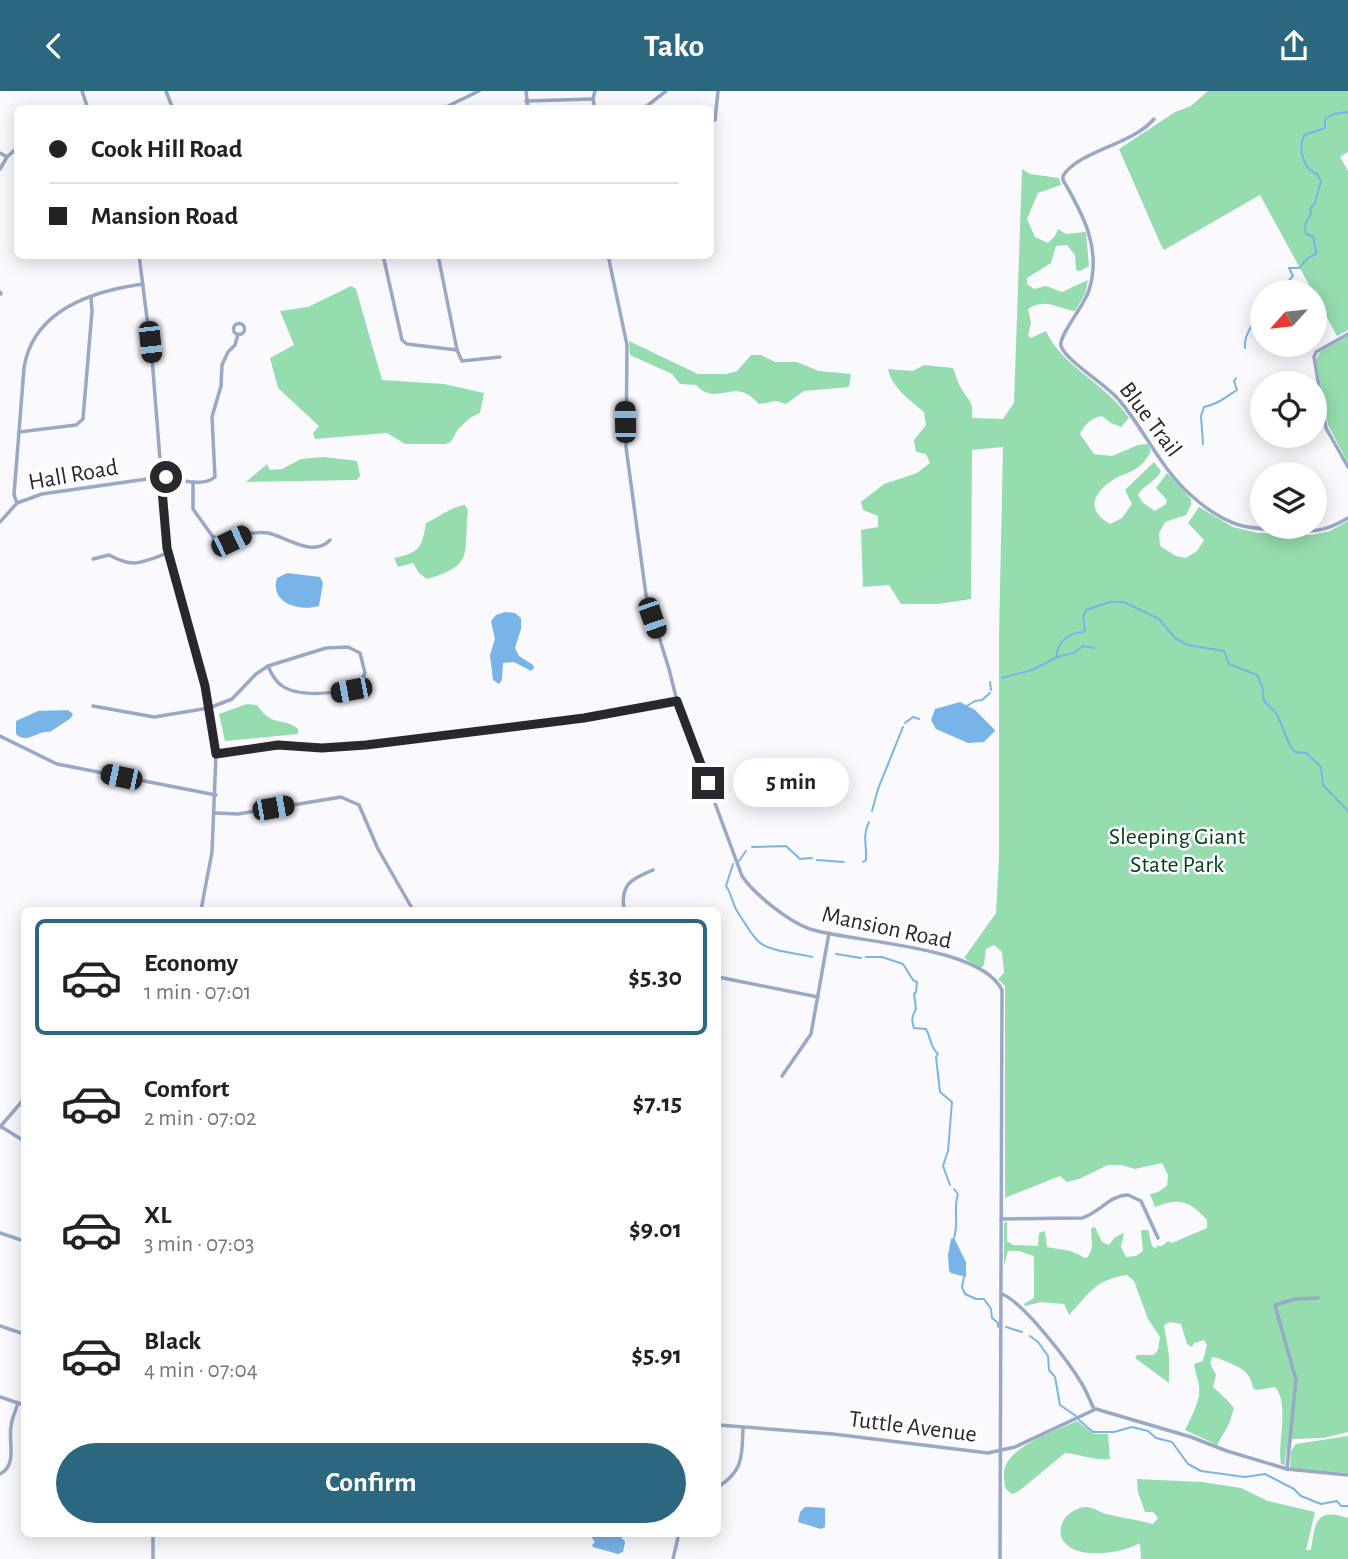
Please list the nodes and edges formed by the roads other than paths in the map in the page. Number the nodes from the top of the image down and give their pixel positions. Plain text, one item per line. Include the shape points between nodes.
1 (479, 91) edge
2 (526, 91) edge
3 (595, 91) edge
4 (666, 91) edge
5 (718, 91) edge
6 (466, 93) edge
7 (593, 99) junction
8 (526, 101) junction
9 (448, 105) edge
10 (527, 105) edge
11 (594, 105) edge
12 (648, 105) edge
13 (1154, 119) dead end
14 (715, 120) dead end
15 (14, 151) edge
16 (0, 153) edge
17 (7, 157) junction
18 (0, 169) edge
19 (140, 259) edge
20 (384, 259) edge
21 (439, 259) edge
22 (609, 259) edge
23 (143, 284) junction
24 (91, 297) junction
25 (238, 334) dead end
26 (1348, 334) edge
27 (457, 350) junction
28 (500, 357) dead end
29 (19, 432) junction
30 (1348, 467) edge
31 (161, 477) junction
32 (192, 482) junction
33 (17, 503) junction
34 (0, 512) edge
35 (6, 514) junction
36 (1348, 518) edge
37 (0, 522) edge
38 (330, 540) dead end
39 (168, 553) junction
40 (93, 559) dead end
41 (268, 666) junction
42 (677, 701) junction
43 (93, 706) dead end
44 (209, 708) junction
45 (0, 736) edge
46 (216, 754) junction
47 (216, 795) junction
48 (215, 813) junction
49 (653, 870) dead end
50 (202, 907) edge
51 (411, 907) edge
52 (624, 907) edge
53 (829, 933) junction
54 (721, 978) edge
55 (818, 996) junction
56 (782, 1076) dead end
57 (21, 1102) edge
58 (0, 1126) edge
59 (21, 1140) edge
60 (1001, 1219) junction
61 (0, 1233) edge
62 (1157, 1238) dead end
63 (21, 1240) edge
64 (1002, 1294) junction
65 (1318, 1298) dead end
66 (0, 1326) edge
67 (21, 1333) edge
68 (0, 1398) edge
69 (18, 1403) junction
70 (21, 1404) edge
71 (1094, 1409) junction
72 (721, 1425) edge
73 (743, 1427) junction
74 (1001, 1451) junction
75 (1287, 1469) junction
76 (0, 1473) edge
77 (1348, 1475) edge
78 (721, 1485) edge
79 (153, 1537) edge
80 (678, 1537) edge
81 (153, 1559) edge
82 (673, 1559) edge
83 (1000, 1559) edge

1 - 6 street
2 - 8 street
3 - 7 street
4 - 12 street
5 - 14 street
6 - 9 street
7 - 8 street
7 - 11 street
8 - 10 street
13 - 36 street, Blue Trail via 1141,131 1065,173 1063,180 1085,219 1093,257 1088,294 1060,337 1061,347 1117,398 1180,484 1225,518 1250,527 1313,531
15 - 17 street
16 - 17 street
17 - 18 street
19 - 23 street
20 - 27 street via 402,340
21 - 27 street
22 - 42 street, Mansion Road via 627,345 626,447 644,585
23 - 24 street
23 - 31 street
24 - 29 street via 51,317 33,342 24,367
24 - 29 street via 83,419 76,425
25 - 32 street via 222,365 212,417 215,477
26 - 30 street via 1314,357 1326,428
27 - 28 street via 462,361
29 - 33 street
31 - 32 street, Hall Road
31 - 33 street, Hall Road via 42,494
31 - 39 street
32 - 38 street via 192,509 213,537 231,541 247,533 267,533 312,547
33 - 35 street, Hall Road
34 - 35 street
35 - 37 street, Hall Road
39 - 40 street via 134,564 109,555
39 - 44 street
41 - 41 street via 326,647 348,647 360,653 365,673 359,686 351,690 315,693 282,686
41 - 44 street via 232,699
42 - 46 street via 584,718 366,745 278,745
42 - 53 street, Mansion Road via 745,881 797,923
43 - 44 street via 154,717
44 - 46 street
45 - 47 street via 57,764
46 - 47 street
47 - 48 street
48 - 50 street
48 - 51 street via 238,814 341,797 359,805
49 - 52 street via 632,878 625,890
53 - 55 street
53 - 60 street, Mansion Road via 945,955 1000,985
54 - 55 street
55 - 56 street via 811,1034
57 - 58 street
58 - 59 street
60 - 62 street via 1082,1218 1119,1195 1128,1195 1141,1201
60 - 64 street, Mansion Road
61 - 63 street
64 - 71 street via 1037,1325 1082,1384
64 - 74 street, Mansion Road
65 - 75 street via 1275,1305 1296,1380
66 - 67 street
68 - 69 street
69 - 70 street
69 - 76 street via 10,1426 10,1463
71 - 74 street, Tuttle Avenue
71 - 75 street
72 - 73 street, Tuttle Avenue
73 - 74 street, Tuttle Avenue
73 - 78 street via 737,1471
74 - 83 street, Mansion Road
75 - 77 street
79 - 81 street
80 - 82 street

